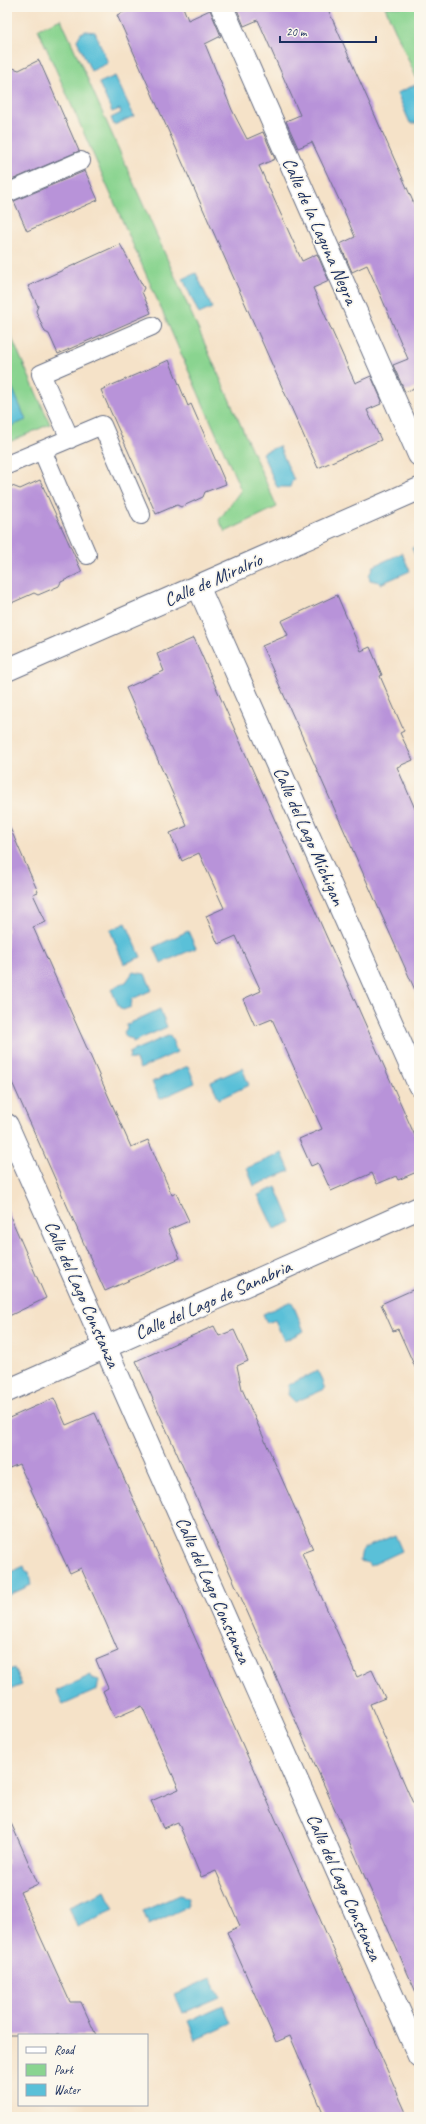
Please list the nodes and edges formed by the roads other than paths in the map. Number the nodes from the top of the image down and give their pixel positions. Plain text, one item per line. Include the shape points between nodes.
1 (222, 7) edge
2 (81, 161) dead end
3 (7, 193) edge
4 (152, 326) dead end
5 (70, 439) junction
6 (42, 450) junction
7 (419, 455) edge
8 (7, 465) edge
9 (419, 489) edge
10 (141, 515) dead end
11 (87, 555) dead end
12 (198, 586) junction
13 (7, 670) edge
14 (419, 1085) edge
15 (7, 1125) edge
16 (419, 1208) edge
17 (106, 1347) junction
18 (7, 1391) edge
19 (419, 2056) edge

1 - 7 street, Calle de la Laguna Negra
2 - 3 lane
4 - 5 lane via 41,374
5 - 6 lane
5 - 10 lane via 102,425
6 - 8 lane
6 - 11 lane
9 - 12 street, Calle de Miralrío
12 - 13 street, Calle de Miralrío
12 - 14 street, Calle del Lago Míchigan
15 - 17 street, Calle del Lago Constanza
16 - 17 street, Calle del Lago de Sanabria
17 - 18 street, Calle del Lago de Sanabria
17 - 19 street, Calle del Lago Constanza

